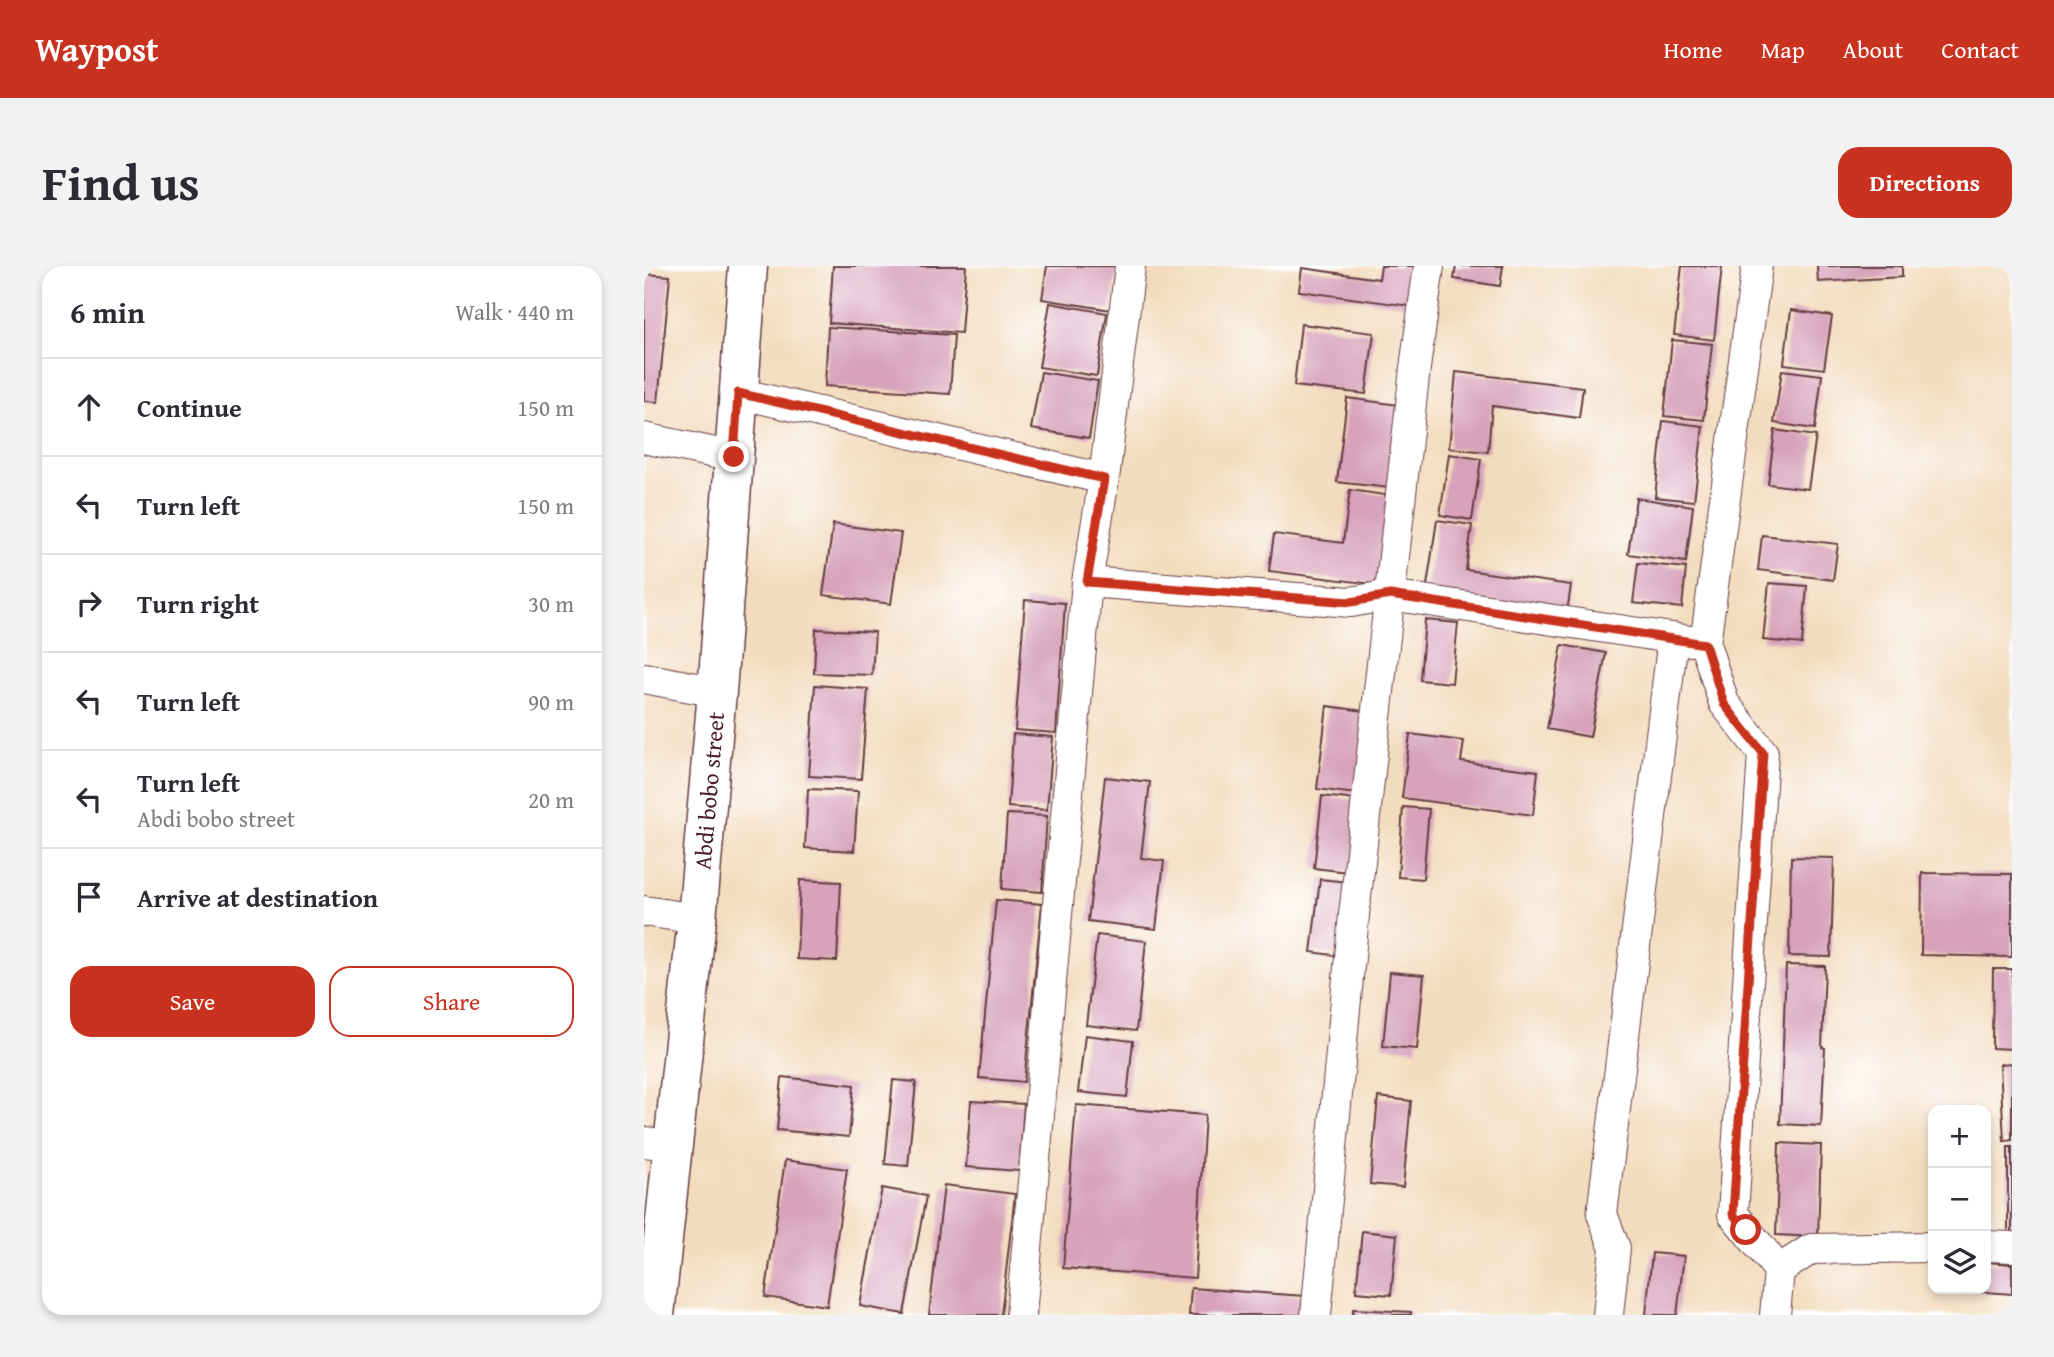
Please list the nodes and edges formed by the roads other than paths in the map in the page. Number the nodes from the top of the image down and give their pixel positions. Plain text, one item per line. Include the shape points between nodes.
1 (748, 266) edge
2 (1130, 266) edge
3 (1429, 266) edge
4 (1757, 266) edge
5 (738, 393) junction
6 (644, 438) edge
7 (734, 457) junction
8 (1104, 479) junction
9 (1087, 582) junction
10 (1390, 595) junction
11 (1673, 638) junction
12 (1705, 644) junction
13 (644, 678) edge
14 (717, 691) junction
15 (644, 911) edge
16 (697, 919) junction
17 (658, 1144) edge
18 (1991, 1246) edge
19 (1928, 1247) edge
20 (2012, 1247) edge
21 (1779, 1270) junction
22 (655, 1315) edge
23 (1021, 1315) edge
24 (1316, 1315) edge
25 (1608, 1315) edge
26 (1775, 1315) edge

1 - 5 main road, Abdi bobo street
2 - 8 street
3 - 10 street
4 - 12 street
5 - 7 main road, Abdi bobo street
5 - 8 street
6 - 7 street
7 - 14 main road, Abdi bobo street
8 - 9 street
9 - 10 street via 1351,602
9 - 23 street
10 - 11 street
10 - 24 street
11 - 12 street
11 - 25 street via 1602,1214 1615,1248
12 - 21 street via 1724,704 1763,753 1733,1214
13 - 14 street
14 - 16 main road, Abdi bobo street
15 - 16 street
16 - 17 main road, Abdi bobo street
17 - 22 main road, Abdi bobo street
18 - 20 street
19 - 21 street via 1811,1249
21 - 26 street

